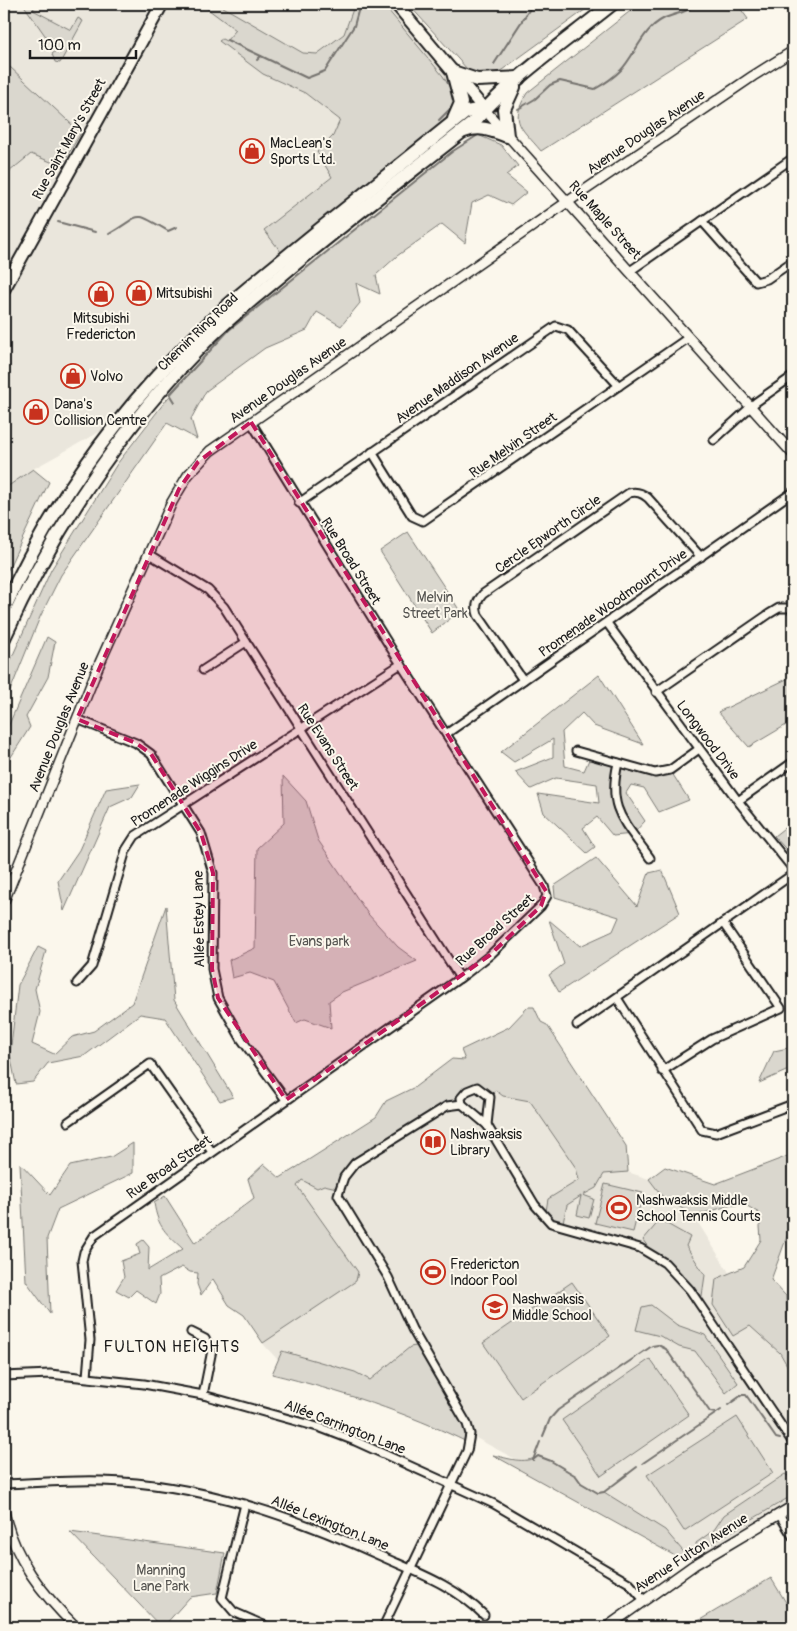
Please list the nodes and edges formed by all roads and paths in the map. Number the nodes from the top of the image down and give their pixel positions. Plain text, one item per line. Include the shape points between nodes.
1 (162, 4) edge
2 (396, 4) edge
3 (612, 4) edge
4 (793, 51) edge
5 (453, 72) junction
6 (519, 78) junction
7 (484, 110) junction
8 (449, 126) junction
9 (461, 132) junction
10 (507, 136) junction
11 (793, 158) edge
12 (569, 201) junction
13 (702, 222) junction
14 (793, 261) edge
15 (630, 271) junction
16 (4, 289) edge
17 (688, 338) junction
18 (793, 376) edge
19 (619, 386) junction
20 (750, 408) junction
21 (251, 422) junction
22 (714, 440) dead end
23 (372, 452) junction
24 (793, 454) edge
25 (793, 492) edge
26 (299, 503) junction
27 (149, 554) junction
28 (701, 557) junction
29 (793, 608) edge
30 (4, 609) edge
31 (607, 623) junction
32 (4, 638) edge
33 (246, 642) junction
34 (401, 664) junction
35 (203, 670) dead end
36 (524, 680) junction
37 (656, 692) junction
38 (77, 719) junction
39 (301, 728) junction
40 (446, 734) junction
41 (699, 749) junction
42 (576, 751) dead end
43 (793, 762) edge
44 (618, 763) junction
45 (738, 801) junction
46 (184, 803) junction
47 (650, 858) dead end
48 (793, 869) edge
49 (793, 874) edge
50 (4, 901) edge
51 (723, 923) junction
52 (460, 978) junction
53 (78, 983) dead end
54 (617, 998) junction
55 (577, 1025) dead end
56 (662, 1071) junction
57 (286, 1100) junction
58 (462, 1104) junction
59 (793, 1104) edge
60 (68, 1122) dead end
61 (487, 1125) junction
62 (212, 1152) junction
63 (191, 1332) dead end
64 (4, 1376) edge
65 (87, 1377) junction
66 (203, 1395) junction
67 (793, 1443) edge
68 (4, 1484) edge
69 (451, 1484) junction
70 (245, 1504) junction
71 (793, 1506) edge
72 (4, 1512) edge
73 (779, 1514) junction
74 (793, 1537) edge
75 (410, 1569) junction
76 (644, 1600) junction
77 (484, 1615) dead end
78 (76, 1627) edge
79 (268, 1627) edge
80 (383, 1627) edge
81 (607, 1627) edge

1 - 16 main road, Rue Saint Mary's Street
2 - 5 main road, Rue Maple Street
3 - 6 highway, Chemin Ring Road
4 - 12 street, Avenue Douglas Avenue
5 - 6 highway via 477,80
5 - 7 main road, Rue Maple Street
5 - 8 highway via 461,103
6 - 7 highway, Chemin Ring Road
6 - 10 highway via 504,110
7 - 8 highway, Chemin Ring Road via 466,112
7 - 9 highway, Chemin Ring Road
7 - 10 street, Rue Maple Street
8 - 30 highway, Chemin Ring Road via 243,292 157,376 70,488
9 - 10 highway via 475,127
9 - 32 highway, Chemin Ring Road via 250,301 168,382 126,431 78,498 37,569
10 - 12 street, Rue Maple Street
11 - 13 street
12 - 15 street, Rue Maple Street
12 - 21 street, Avenue Douglas Avenue
13 - 14 street via 756,282 767,279
13 - 15 street
15 - 17 street, Rue Maple Street
17 - 19 street, Rue Melvin Street
17 - 20 street, Rue Maple Street
18 - 20 street
19 - 23 street, Avenue Maddison Avenue via 568,330 556,326
19 - 23 street, Rue Melvin Street via 423,521 412,516
20 - 22 street
20 - 24 street, Rue Maple Street
21 - 26 street, Rue Broad Street
21 - 27 street, Avenue Douglas Avenue via 210,452 188,475
23 - 26 street, Avenue Maddison Avenue
25 - 28 street, Promenade Woodmount Drive
26 - 34 street, Rue Broad Street
27 - 33 street, Rue Evans Street via 208,590 224,607
27 - 38 street, Avenue Douglas Avenue
28 - 31 street, Promenade Woodmount Drive
28 - 36 street, Cercle Epworth Circle via 648,498 635,492 523,566 483,594 476,608
29 - 37 street via 779,608 769,614
31 - 36 street, Promenade Woodmount Drive
31 - 37 street, Longwood Drive
33 - 35 street
33 - 39 street, Rue Evans Street
34 - 39 street, Promenade Wiggins Drive
34 - 40 street, Rue Broad Street
36 - 40 street, Promenade Woodmount Drive
37 - 41 street, Longwood Drive
38 - 46 street, Allée Estey Lane via 144,747
38 - 50 street, Avenue Douglas Avenue
39 - 46 street, Promenade Wiggins Drive
39 - 52 street, Rue Evans Street
40 - 52 street, Rue Broad Street via 544,886 547,896 541,906 490,955
41 - 44 street via 663,773
41 - 45 street, Longwood Drive
42 - 44 street
43 - 45 street
44 - 47 street via 613,783 614,804
45 - 48 street, Longwood Drive
46 - 53 street, Promenade Wiggins Drive via 140,831 130,842 92,966
46 - 57 street, Allée Estey Lane via 201,833 213,873 212,968 218,998 242,1040
49 - 51 street
51 - 54 street
51 - 56 street via 781,1008 712,1039
52 - 57 street, Rue Broad Street
54 - 55 street
54 - 56 street
56 - 59 street via 696,1125 709,1133
57 - 62 street, Rue Broad Street
58 - 61 street
58 - 61 street via 461,1098 467,1092 477,1087 485,1092 490,1097
58 - 69 street via 435,1112 355,1163 344,1177 338,1195 388,1277 412,1330 467,1424 470,1443
60 - 62 street via 150,1064
61 - 67 street via 535,1205 552,1223 640,1248 676,1273
62 - 65 street, Rue Broad Street via 101,1230 88,1244 82,1261 90,1340
63 - 66 street via 205,1340 212,1350
64 - 65 street, Allée Carrington Lane via 50,1374
65 - 66 street, Allée Carrington Lane
66 - 69 street, Allée Carrington Lane via 320,1428
68 - 70 street, Allée Lexington Lane via 103,1481 163,1488
69 - 75 street
69 - 76 street, Allée Carrington Lane via 494,1504 629,1583
70 - 75 street, Allée Lexington Lane via 325,1531
70 - 79 street via 222,1598 234,1612
71 - 73 street, Avenue Fulton Avenue
72 - 78 street via 18,1554 30,1574
73 - 74 street
73 - 76 street, Avenue Fulton Avenue via 694,1564
75 - 77 street, Allée Lexington Lane via 454,1589
75 - 80 street
76 - 81 street, Avenue Fulton Avenue

